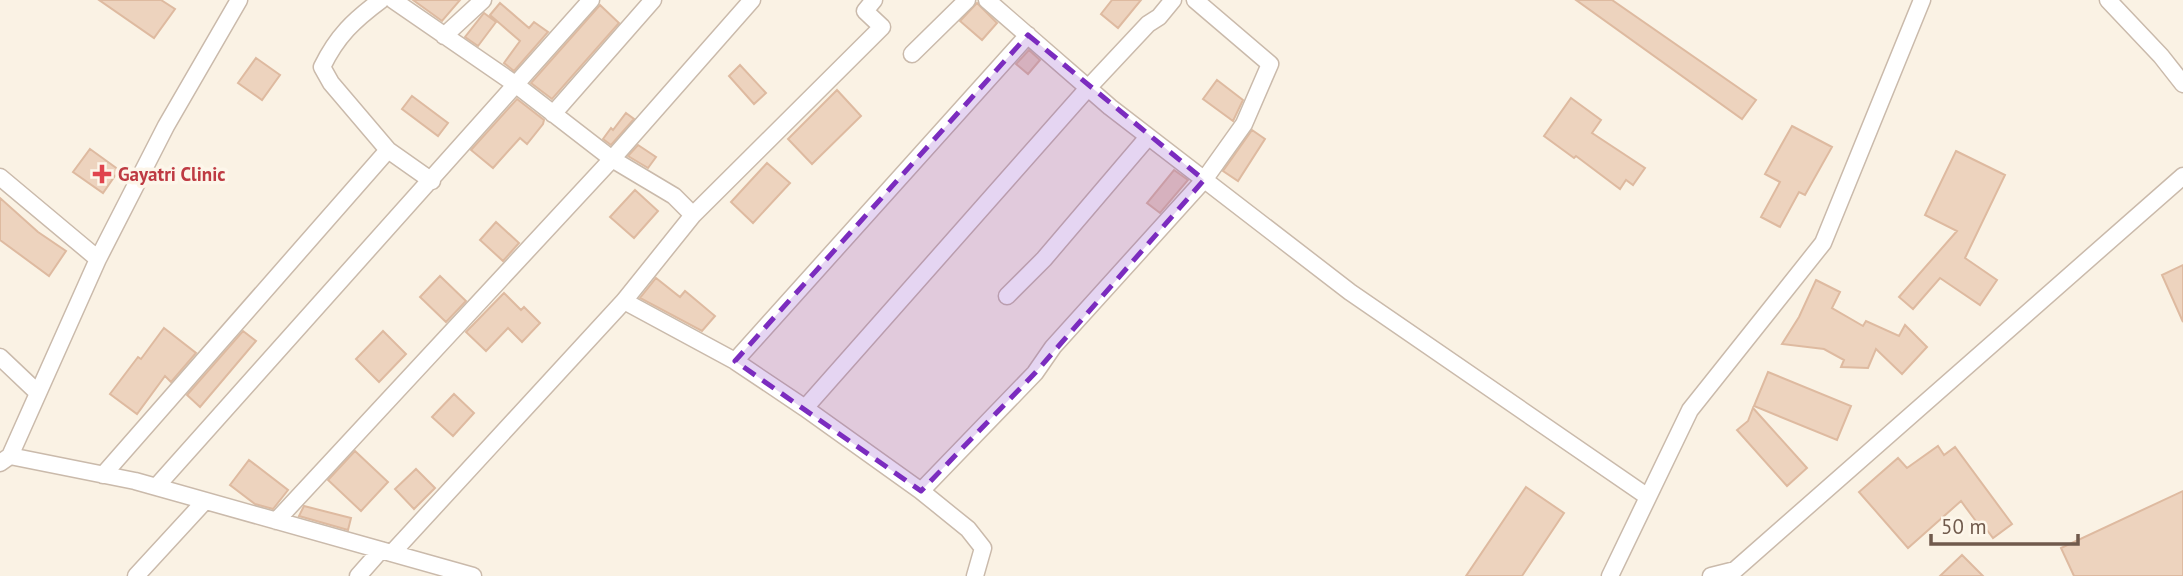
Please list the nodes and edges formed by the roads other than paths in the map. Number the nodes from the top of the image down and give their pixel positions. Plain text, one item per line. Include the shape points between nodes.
1 (239, 0) edge
2 (381, 0) edge
3 (393, 0) edge
4 (483, 0) edge
5 (591, 0) edge
6 (653, 0) edge
7 (752, 0) edge
8 (874, 0) edge
9 (967, 0) edge
10 (987, 0) edge
11 (1173, 0) edge
12 (1195, 0) edge
13 (1922, 0) edge
14 (2108, 0) edge
15 (1028, 35) junction
16 (444, 36) junction
17 (912, 54) dead end
18 (515, 84) junction
19 (2183, 84) edge
20 (1088, 88) junction
21 (553, 114) junction
22 (1148, 137) junction
23 (388, 150) junction
24 (612, 159) junction
25 (2183, 176) edge
26 (0, 177) edge
27 (1205, 180) junction
28 (432, 181) junction
29 (693, 215) junction
30 (98, 259) junction
31 (1007, 296) dead end
32 (624, 301) junction
33 (0, 358) edge
34 (735, 361) junction
35 (37, 393) junction
36 (805, 408) junction
37 (5, 460) edge
38 (103, 475) junction
39 (156, 487) junction
40 (921, 491) junction
41 (1648, 497) junction
42 (205, 501) junction
43 (276, 521) junction
44 (386, 552) junction
45 (136, 576) edge
46 (358, 576) edge
47 (473, 576) edge
48 (975, 576) edge
49 (1610, 576) edge
50 (1711, 576) edge

1 - 30 street via 166,126
2 - 23 street via 332,45 322,67
3 - 16 street
4 - 16 street
5 - 18 street
6 - 21 street
7 - 24 street
8 - 29 street via 865,10 882,27
9 - 17 street
10 - 15 street
11 - 20 street
12 - 27 street via 1270,64 1244,124
13 - 41 street via 1823,243 1690,410
14 - 19 street
15 - 20 street
15 - 34 street
16 - 18 street
18 - 21 street
18 - 28 street
20 - 22 street
20 - 36 street
21 - 24 street
22 - 27 street
22 - 31 street
23 - 28 street
23 - 38 street
24 - 29 street via 674,196
24 - 43 street
25 - 50 street via 1735,570
26 - 30 street
27 - 40 street via 1053,347 1035,373
27 - 41 street via 1350,292
28 - 39 street
29 - 32 street
30 - 35 street
32 - 34 street
32 - 44 street
33 - 35 street
34 - 36 street
35 - 37 street
36 - 40 street
37 - 38 street
38 - 39 street
39 - 42 street
40 - 48 street via 984,548
41 - 49 street
42 - 43 street
42 - 45 street
43 - 44 street
44 - 46 street
44 - 47 street

